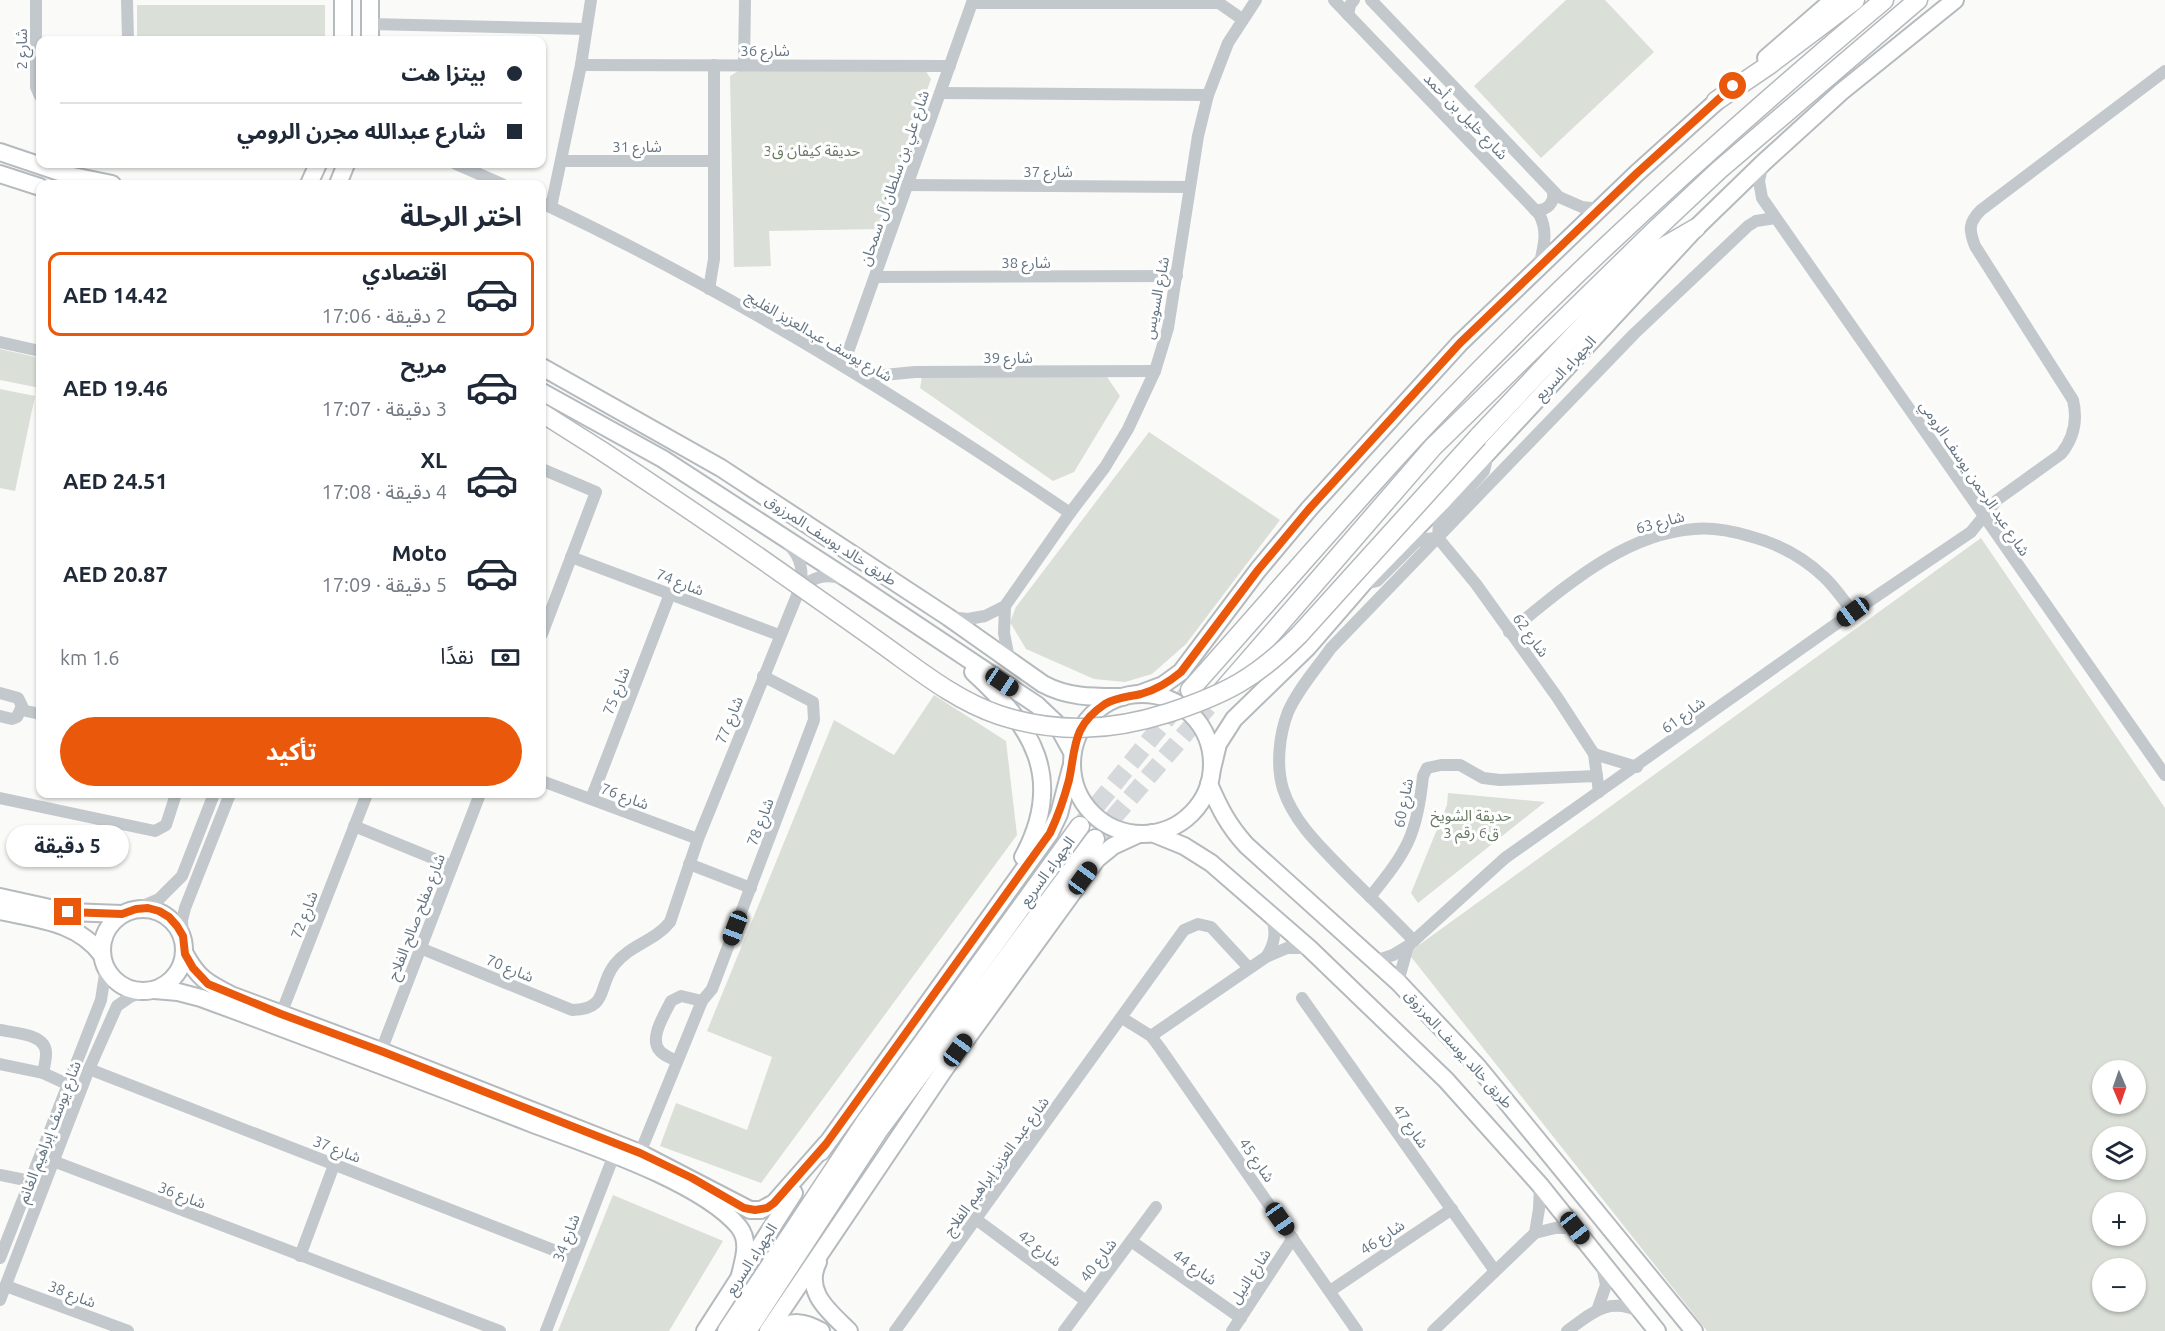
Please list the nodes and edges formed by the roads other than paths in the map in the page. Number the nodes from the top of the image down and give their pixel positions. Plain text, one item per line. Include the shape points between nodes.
1 (36, 0) edge
2 (127, 0) edge
3 (343, 0) edge
4 (370, 0) edge
5 (591, 0) edge
6 (745, 0) edge
7 (1256, 0) edge
8 (1334, 0) edge
9 (1354, 0) edge
10 (1371, 0) edge
11 (1833, 0) edge
12 (1855, 0) edge
13 (1884, 0) edge
14 (1917, 0) edge
15 (1955, 0) edge
16 (973, 1) edge
17 (1219, 2) edge
18 (1348, 15) junction
19 (1242, 19) junction
20 (586, 29) junction
21 (370, 32) edge
22 (36, 36) edge
23 (36, 36) edge
24 (128, 36) edge
25 (343, 36) edge
26 (581, 65) junction
27 (714, 65) junction
28 (744, 65) junction
29 (950, 66) junction
30 (2165, 71) edge
31 (36, 87) edge
32 (940, 93) junction
33 (1208, 95) junction
34 (1716, 101) junction
35 (0, 145) edge
36 (0, 152) edge
37 (36, 158) edge
38 (561, 161) junction
39 (714, 161) junction
40 (1763, 163) junction
41 (36, 164) edge
42 (47, 168) edge
43 (64, 168) edge
44 (465, 168) edge
45 (0, 174) edge
46 (92, 180) edge
47 (100, 180) edge
48 (493, 180) edge
49 (908, 185) junction
50 (36, 186) edge
51 (1189, 187) junction
52 (1553, 191) junction
53 (1726, 198) junction
54 (1762, 198) junction
55 (546, 205) edge
56 (1599, 209) junction
57 (1535, 210) junction
58 (1775, 218) junction
59 (1696, 228) junction
60 (1539, 267) junction
61 (1177, 276) junction
62 (875, 277) junction
63 (709, 289) junction
64 (0, 342) edge
65 (36, 350) edge
66 (843, 366) junction
67 (546, 369) edge
68 (1155, 371) junction
69 (862, 377) junction
70 (546, 394) edge
71 (546, 416) edge
72 (595, 422) junction
73 (1483, 457) junction
74 (721, 468) junction
75 (546, 471) edge
76 (1070, 513) junction
77 (1983, 517) junction
78 (779, 534) junction
79 (1438, 538) junction
80 (571, 557) junction
81 (1366, 579) junction
82 (854, 582) junction
83 (800, 588) junction
84 (669, 594) junction
85 (1005, 606) junction
86 (1853, 612) junction
87 (948, 617) junction
88 (546, 623) edge
89 (1509, 632) junction
90 (932, 635) junction
91 (779, 636) junction
92 (1009, 659) junction
93 (763, 676) junction
94 (1190, 690) tunnel mouth
95 (0, 693) edge
96 (1131, 695) junction
97 (1208, 707) tunnel mouth
98 (22, 710) junction
99 (36, 713) edge
100 (0, 716) edge
101 (1594, 754) junction
102 (1072, 760) junction
103 (1637, 767) junction
104 (2165, 775) edge
105 (1210, 776) junction
106 (1598, 776) junction
107 (546, 782) edge
108 (1599, 792) junction
109 (0, 798) edge
110 (175, 798) edge
111 (212, 798) edge
112 (228, 798) edge
113 (365, 798) edge
114 (478, 798) edge
115 (591, 799) junction
116 (354, 826) junction
117 (1080, 826) tunnel mouth
118 (1146, 834) junction
119 (698, 839) junction
120 (1095, 839) tunnel mouth
121 (690, 864) junction
122 (452, 866) junction
123 (751, 888) junction
124 (0, 897) edge
125 (1370, 897) junction
126 (0, 911) edge
127 (129, 911) junction
128 (1270, 912) junction
129 (990, 916) junction
130 (183, 936) junction
131 (1411, 944) junction
132 (420, 948) junction
133 (1309, 948) junction
134 (185, 954) junction
135 (1266, 957) junction
136 (104, 961) junction
137 (1375, 961) junction
138 (1249, 968) junction
139 (1398, 982) junction
140 (150, 990) junction
141 (1302, 998) dead end
142 (702, 1001) junction
143 (588, 1009) joint
144 (281, 1014) junction
145 (1122, 1018) junction
146 (0, 1030) edge
147 (1151, 1036) junction
148 (381, 1051) junction
149 (677, 1061) junction
150 (0, 1064) edge
151 (89, 1069) junction
152 (43, 1073) junction
153 (68, 1084) junction
154 (826, 1144) junction
155 (640, 1153) junction
156 (614, 1155) junction
157 (53, 1161) junction
158 (334, 1165) junction
159 (0, 1175) edge
160 (30, 1181) junction
161 (1540, 1185) junction
162 (1156, 1207) dead end
163 (1452, 1209) junction
164 (750, 1210) junction
165 (976, 1220) junction
166 (1575, 1228) junction
167 (741, 1229) junction
168 (1535, 1233) junction
169 (1293, 1238) junction
170 (827, 1241) junction
171 (1131, 1241) junction
172 (300, 1256) junction
173 (0, 1258) edge
174 (574, 1258) junction
175 (1600, 1261) junction
176 (1495, 1271) junction
177 (740, 1275) junction
178 (6, 1286) junction
179 (1330, 1291) junction
180 (0, 1300) edge
181 (1086, 1301) junction
182 (1598, 1308) junction
183 (1643, 1313) junction
184 (834, 1317) junction
185 (1241, 1318) junction
186 (483, 1328) edge
187 (128, 1331) edge
188 (500, 1331) edge
189 (546, 1331) edge
190 (705, 1331) edge
191 (727, 1331) edge
192 (747, 1331) edge
193 (768, 1331) edge
194 (776, 1331) edge
195 (821, 1331) edge
196 (849, 1331) edge
197 (895, 1331) edge
198 (1064, 1331) edge
199 (1232, 1331) edge
200 (1358, 1331) edge
201 (1432, 1331) edge
202 (1567, 1331) edge
203 (1657, 1331) edge
204 (1694, 1331) edge

1 - 22 street, شارع 2
2 - 24 street
3 - 25 main road
4 - 21 main road
5 - 20 street
6 - 28 street
7 - 19 street, شارع السويس
8 - 18 street, شارع خليل بن أحمد
9 - 18 street
10 - 52 street, شارع خليل بن أحمد
11 - 34 main road
12 - 34 highway
13 - 94 highway via 1571,279 1419,433
14 - 97 highway via 1711,178 1433,447
15 - 40 main road, الجهراء السريع
16 - 17 street
16 - 29 street, شارع علي بن سلطان آل سمحان
17 - 19 street
18 - 57 street, شارع خليل بن أحمد
19 - 33 street, شارع السويس
20 - 21 street
20 - 26 street
23 - 31 street, شارع 2
26 - 27 street, شارع 36
26 - 38 street
27 - 28 street, شارع 36
27 - 39 street
28 - 29 street, شارع 36
29 - 32 street, شارع علي بن سلطان آل سمحان
30 - 77 street, شارع 61 via 1981,210 1970,225 1975,246 2073,400 2076,420 2072,438 2061,454 1997,500
32 - 33 street
32 - 49 street, شارع علي بن سلطان آل سمحان
33 - 51 street, شارع السويس
34 - 56 main road
35 - 37 main road
36 - 41 main road
38 - 39 street, شارع 31
38 - 55 street
39 - 63 street via 714,259
40 - 53 main road, الجهراء السريع
40 - 54 street via 1759,181
42 - 46 main road
43 - 47 main road
44 - 48 street
45 - 50 main road
49 - 51 street, شارع 37
49 - 62 street, شارع علي بن سلطان آل سمحان
51 - 61 street, شارع السويس
52 - 56 street, شارع خليل بن أحمد via 1574,205
52 - 57 street via 1550,206
53 - 54 street via 1742,191
53 - 59 main road, الجهراء السريع
54 - 58 street, شارع عبد الرحمن يوسف الرومي
55 - 63 street, شارع يوسف عبدالعزيز الفليج
56 - 60 main road
57 - 60 street, شارع خليل بن أحمد via 1545,234
58 - 77 street, شارع عبد الرحمن يوسف الرومي
58 - 79 street, الجهراء السريع via 1748,226 1701,269
59 - 71 highway, bridge via 1662,247 1639,266 1279,656 1250,678 1208,699 1106,728 1038,724 997,714 957,695 738,542
59 - 73 main road, الجهراء السريع
60 - 96 main road via 1460,343 1309,509 1181,672 1163,685
61 - 62 street, شارع 38
61 - 68 street, شارع السويس
62 - 66 street, شارع علي بن سلطان آل سمحان
63 - 66 street, شارع يوسف عبدالعزيز الفليج
64 - 65 street
66 - 69 street, شارع يوسف عبدالعزيز الفليج
67 - 74 main road, طريق خالد يوسف المرزوق
68 - 69 street, 39 شارع via 915,372
68 - 76 street, شارع السويس via 1105,468
69 - 76 street, شارع يوسف عبدالعزيز الفليج
70 - 72 main road, طريق خالد يوسف المرزوق
72 - 74 main road via 661,448 717,482 724,478
72 - 78 main road, طريق خالد يوسف المرزوق via 663,459
73 - 79 street via 1484,471 1439,522
73 - 81 main road, الجهراء السريع
74 - 87 main road, طريق خالد يوسف المرزوق
75 - 80 street via 596,492
76 - 85 street, شارع السويس
77 - 86 street, شارع 61 via 1971,532
77 - 104 street, شارع عبد الرحمن يوسف الرومي
78 - 82 main road, طريق خالد يوسف المرزوق
78 - 83 street, شارع 77 via 799,559
79 - 81 street via 1420,540 1377,581
79 - 89 street, شارع 62
79 - 125 street, الجهراء السريع via 1331,648 1297,695 1281,734 1283,789 1297,819
80 - 84 street, شارع 74
80 - 88 street
81 - 105 main road, الجهراء السريع via 1308,647 1234,719 1218,744
82 - 83 street via 822,576
82 - 90 main road, طريق خالد يوسف المرزوق
83 - 91 street, شارع 77
84 - 91 street, شارع 74
84 - 115 street, شارع 75
85 - 87 street via 986,616
85 - 92 street via 1004,633
86 - 89 street, شارع 63 via 1824,577 1788,550 1736,532 1695,528 1635,544 1613,556 1587,571
86 - 103 street, شارع 61
87 - 92 main road, طريق خالد يوسف المرزوق
89 - 101 street, شارع 62
90 - 102 main road, طريق خالد يوسف المرزوق via 1042,708 1056,723
90 - 129 main road via 1011,710 1029,737 1039,769 1041,803 1034,834
91 - 93 street, شارع 77
92 - 96 main road, طريق خالد يوسف المرزوق via 1061,692 1083,696
93 - 119 street, شارع 77
93 - 123 street, شارع 78 via 808,698 815,713
95 - 98 street via 18,698
96 - 102 main road via 1095,711 1077,737
96 - 105 main road via 1158,696 1192,715 1204,731 1210,749
98 - 99 street
98 - 100 street via 17,717
101 - 103 street
101 - 106 street, شارع 62
102 - 118 main road via 1074,782 1087,808 1110,827
102 - 129 main road, الجهراء السريع via 1059,814 1050,833
103 - 108 street, شارع 61
105 - 118 main road via 1203,798 1182,822
105 - 137 main road, طريق خالد يوسف المرزوق via 1221,812 1238,836
106 - 108 street, شارع 62
106 - 125 street, شارع 60 via 1500,780 1483,778 1460,765 1427,768 1409,843
107 - 115 street, شارع 76
108 - 131 street, شارع 61 via 1492,869
109 - 110 street via 155,831 166,825
111 - 127 street via 182,876 159,899
112 - 130 street via 185,908
113 - 116 street, شارع 72
114 - 122 street, شارع مفلح صالح الفلاح
115 - 119 street, شارع 76
116 - 122 street
116 - 144 street, شارع 72
117 - 191 highway, الجهراء السريع via 866,1121
118 - 128 main road, طريق خالد يوسف المرزوق via 1184,846
118 - 170 main road via 1113,846 1097,859 944,1070
119 - 121 street, شارع 77
120 - 192 highway, الجهراء السريع via 878,1131
121 - 123 street
121 - 143 street, شارع 77 via 670,922 657,936 620,958 596,1003
122 - 132 street, شارع مفلح صالح الفلاح
123 - 142 street, شارع 78 via 712,989
124 - 127 main road via 68,912
125 - 131 street
126 - 136 main road via 81,933 94,943
127 - 130 main road via 159,911 169,917
127 - 136 main road via 112,922 106,932 102,943
128 - 133 main road, طريق خالد يوسف المرزوق
128 - 135 street via 1275,935
129 - 154 main road, الجهراء السريع
130 - 134 main road
131 - 137 street, شارع 61
131 - 139 street
132 - 143 street, شارع 70 via 572,1010
132 - 148 street, شارع مفلح صالح الفلاح
133 - 135 street via 1287,948
133 - 161 main road, طريق خالد يوسف المرزوق via 1446,1080
134 - 140 main road via 175,977
134 - 144 main road via 208,984
135 - 138 street
136 - 140 main road via 112,978 122,985
136 - 153 street, شارع يوسف إبراهيم الغانم via 101,999
137 - 139 main road, طريق خالد يوسف المرزوق
138 - 145 street, شارع عبد العزيز إبراهيم الفلاج via 1211,927 1192,925 1179,937
138 - 147 street
139 - 204 main road, طريق خالد يوسف المرزوق via 1478,1067
140 - 151 street, شارع يوسف إبراهيم الغانم via 117,1006
140 - 156 main road via 201,998
141 - 163 street, شارع 47
142 - 149 street, شارع 78
142 - 149 street via 676,997 656,1035 662,1053
144 - 148 main road
145 - 147 street
145 - 165 street, شارع عبد العزيز إبراهيم الفلاج
146 - 152 street via 40,1041 47,1052
147 - 169 street, شارع 45
148 - 155 main road
149 - 155 street, شارع 78
150 - 152 street
151 - 157 street, شارع يوسف إبراهيم الغانم
151 - 158 street, شارع 37
152 - 153 street
153 - 160 street, شارع يوسف إبراهيم الغانم
154 - 164 main road via 774,1203 761,1210
154 - 177 main road, الجهراء السريع
155 - 164 main road
156 - 167 main road via 698,1195
156 - 174 street, شارع 34
157 - 172 street, شارع 36
157 - 178 street, شارع يوسف إبراهيم الغانم
158 - 172 street
158 - 174 street, شارع 37
159 - 160 street
160 - 173 street, شارع يوسف إبراهيم الغانم
161 - 166 main road, طريق خالد يوسف المرزوق
161 - 168 street
162 - 171 street, شارع 40
163 - 176 street, شارع 47
163 - 179 street, شارع 46
164 - 167 main road via 756,1218 755,1226 749,1231
165 - 181 street, شارع 42
165 - 197 street, شارع عبد العزيز إبراهيم الفلاج
166 - 168 street
166 - 175 main road, طريق خالد يوسف المرزوق
167 - 177 main road via 746,1245
168 - 176 street
169 - 179 street, شارع 45
169 - 185 street, شارع النيل
170 - 184 main road via 816,1266 813,1286
170 - 193 main road
171 - 181 street, شارع 40
171 - 185 street, شارع 44
172 - 186 street, شارع 36
174 - 189 street, شارع 34
175 - 182 street via 1606,1285
175 - 183 main road, طريق خالد يوسف المرزوق
176 - 201 street
177 - 190 main road, الجهراء السريع
178 - 180 street, شارع يوسف إبراهيم الغانم
178 - 187 street, شارع 38
179 - 200 street, شارع 45
181 - 198 street, شارع 40
182 - 183 street via 1621,1305
182 - 202 street
183 - 203 main road, طريق خالد يوسف المرزوق
184 - 195 main road via 821,1317
184 - 196 main road
185 - 199 street, شارع النيل
186 - 188 street, شارع 36
194 - 195 main road via 793,1322

